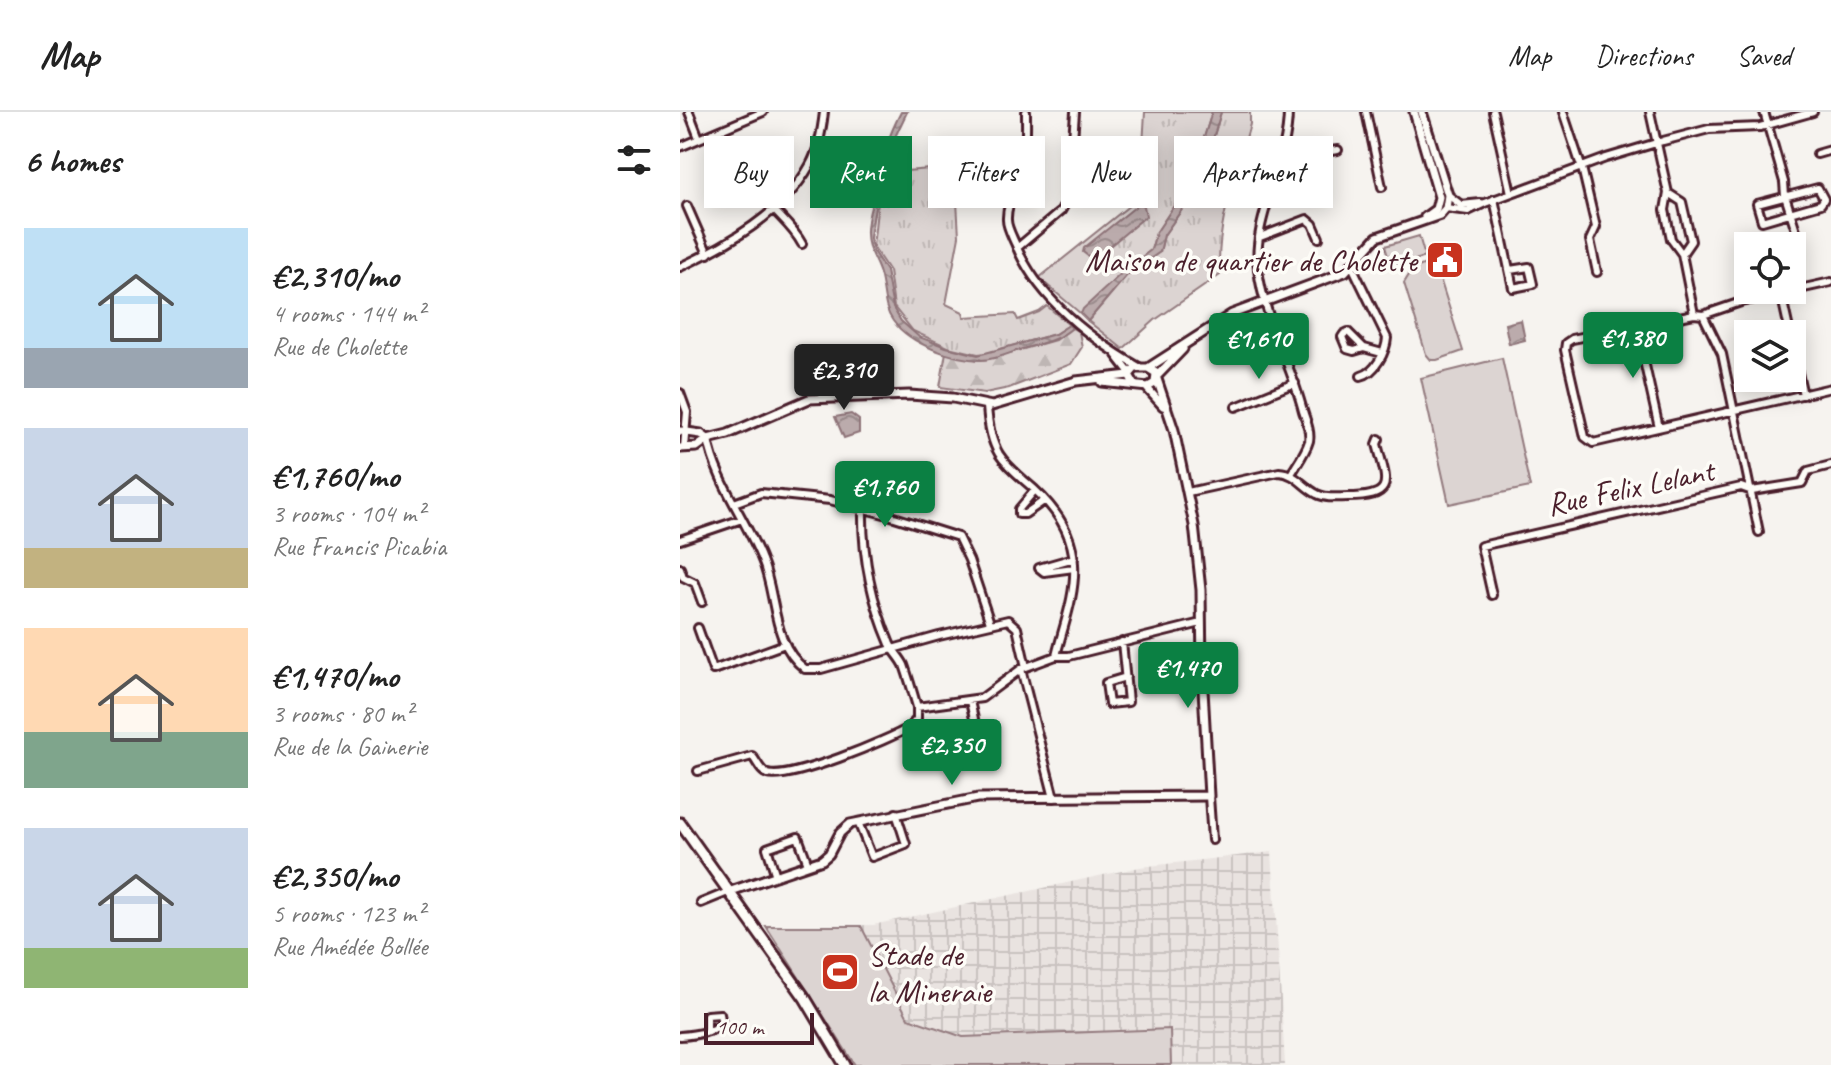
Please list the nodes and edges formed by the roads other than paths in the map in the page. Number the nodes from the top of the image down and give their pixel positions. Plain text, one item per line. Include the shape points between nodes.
1 (689, 112) edge
2 (763, 112) edge
3 (824, 112) edge
4 (1026, 112) edge
5 (1075, 112) edge
6 (1288, 112) edge
7 (1366, 112) edge
8 (1414, 112) edge
9 (1422, 112) edge
10 (1493, 112) edge
11 (1563, 112) edge
12 (1650, 112) edge
13 (1764, 112) edge
14 (1813, 112) edge
15 (1767, 124) junction
16 (1284, 136) edge
17 (699, 138) junction
18 (1658, 142) junction
19 (680, 147) edge
20 (1338, 150) dead end
21 (1831, 150) edge
22 (1333, 151) edge
23 (1817, 154) dead end
24 (1581, 167) junction
25 (794, 183) edge
26 (1382, 187) dead end
27 (1511, 193) junction
28 (1668, 193) junction
29 (1785, 196) junction
30 (1494, 199) junction
31 (1446, 203) junction
32 (687, 206) dead end
33 (773, 208) joint
34 (1267, 208) edge
35 (1790, 213) junction
36 (1796, 232) edge
37 (1260, 237) junction
38 (1319, 238) dead end
39 (802, 244) dead end
40 (1017, 248) junction
41 (708, 254) junction
42 (1682, 254) junction
43 (1352, 266) junction
44 (680, 267) edge
45 (1510, 270) junction
46 (1597, 272) dead end
47 (1831, 282) edge
48 (1806, 288) edge
49 (1265, 301) junction
50 (1742, 304) edge
51 (1694, 314) junction
52 (1703, 315) junction
53 (1636, 325) junction
54 (1192, 339) junction
55 (1364, 348) dead end
56 (1114, 353) junction
57 (1382, 353) junction
58 (1143, 368) junction
59 (1130, 374) junction
60 (1361, 376) dead end
61 (1157, 377) junction
62 (1096, 380) junction
63 (1295, 383) junction
64 (1135, 385) junction
65 (1146, 387) junction
66 (1831, 388) edge
67 (1802, 392) edge
68 (680, 393) edge
69 (1803, 395) junction
70 (987, 406) junction
71 (1236, 407) dead end
72 (1166, 409) junction
73 (1734, 410) junction
74 (1659, 428) junction
75 (683, 432) edge
76 (708, 439) junction
77 (1379, 439) dead end
78 (682, 448) edge
79 (1831, 465) edge
80 (1291, 474) junction
81 (1035, 490) junction
82 (1752, 491) junction
83 (1188, 492) junction
84 (1045, 500) junction
85 (734, 503) junction
86 (863, 509) junction
87 (742, 519) junction
88 (1759, 532) dead end
89 (680, 540) edge
90 (1074, 558) junction
91 (680, 568) edge
92 (1074, 568) junction
93 (1492, 595) dead end
94 (702, 602) dead end
95 (990, 623) junction
96 (1201, 623) junction
97 (698, 628) dead end
98 (1122, 642) junction
99 (785, 644) junction
100 (892, 649) junction
101 (1056, 656) junction
102 (1024, 668) junction
103 (1126, 677) junction
104 (970, 701) junction
105 (917, 707) junction
106 (970, 738) dead end
107 (698, 771) dead end
108 (1209, 796) junction
109 (1054, 798) junction
110 (896, 813) junction
111 (858, 822) junction
112 (680, 823) edge
113 (1212, 840) dead end
114 (808, 864) junction
115 (776, 876) junction
116 (728, 892) junction
117 (701, 903) dead end
118 (707, 1031) dead end
119 (680, 1036) edge
120 (845, 1065) edge

1 - 17 street
2 - 17 street
3 - 25 street via 810,164
4 - 40 street via 1023,167 1007,221
5 - 40 street via 1069,197 1061,211
6 - 16 street
7 - 26 street
8 - 31 street
9 - 31 street
10 - 27 street
11 - 24 street
12 - 18 street
13 - 15 street
14 - 15 street
15 - 18 street via 1709,129
15 - 29 street
17 - 19 street
18 - 24 street
18 - 28 street
20 - 22 street
21 - 23 street
24 - 27 street
24 - 46 street via 1596,227 1590,240
27 - 30 street
28 - 42 street via 1665,210 1671,239
28 - 42 street via 1682,202 1691,241
29 - 35 street
29 - 35 street via 1757,204 1762,221
29 - 35 street via 1818,188 1822,192 1821,204
30 - 31 street via 1468,211
30 - 45 street
31 - 43 street via 1371,241
32 - 41 street
33 - 39 street
33 - 41 street
34 - 37 street
35 - 36 street
37 - 38 street via 1307,219
37 - 49 street via 1258,269
40 - 56 street via 1047,297
41 - 44 street
42 - 51 street
43 - 49 street
43 - 57 street via 1387,338
45 - 45 street via 1513,288 1533,284 1529,267
47 - 48 street
49 - 54 street
49 - 63 street
50 - 52 street
51 - 52 street
51 - 53 street
52 - 73 street via 1722,354
53 - 74 street
53 - 74 street via 1572,339 1566,343 1568,365 1588,442
54 - 58 street
54 - 61 street
55 - 57 street
56 - 58 street
56 - 59 street
57 - 60 street via 1370,374
58 - 59 street
58 - 61 street
59 - 62 street
59 - 64 street
61 - 65 street
61 - 72 street
62 - 64 street
62 - 70 street
63 - 71 street
63 - 80 street via 1309,436
64 - 65 street
65 - 72 street
66 - 69 street
67 - 69 street
68 - 75 street via 686,407
69 - 73 street
70 - 76 street via 931,396 809,399
70 - 81 street via 998,452
72 - 83 street
73 - 74 street
73 - 82 street
75 - 76 street
75 - 78 street
76 - 78 street
76 - 85 street
77 - 80 street via 1385,480 1373,496 1321,496
79 - 82 street, Rue Felix Lelant via 1808,471 1802,483
80 - 83 street
81 - 84 street
81 - 84 street via 1019,514
82 - 88 street
82 - 93 street, Rue Felix Lelant via 1741,487 1481,546
83 - 96 street
84 - 90 street via 1064,527
85 - 86 street via 761,493
85 - 87 street
86 - 95 street via 960,539
86 - 100 street via 867,567
87 - 89 street
87 - 99 street via 763,562
90 - 92 street
90 - 92 street via 1039,568
91 - 94 street via 683,577 695,583
92 - 101 street
95 - 100 street
95 - 102 street via 1008,620 1015,625
96 - 98 street
96 - 108 street
97 - 99 street via 713,670
98 - 101 street
98 - 103 street
99 - 100 street via 810,670
100 - 105 street via 903,662
101 - 102 street
102 - 104 street
102 - 109 street
103 - 103 street via 1128,702 1109,704 1106,683
104 - 105 street
104 - 106 street via 976,728
105 - 107 street via 910,727 822,764 771,775 752,756
108 - 109 street
108 - 113 street
109 - 110 street via 978,798
110 - 111 street
110 - 111 street via 906,844 872,857
111 - 114 street via 844,828 826,857
112 - 116 main road
114 - 115 street
114 - 115 street via 798,837 767,848
115 - 116 street
116 - 117 street
116 - 120 main road via 805,998
118 - 119 street

